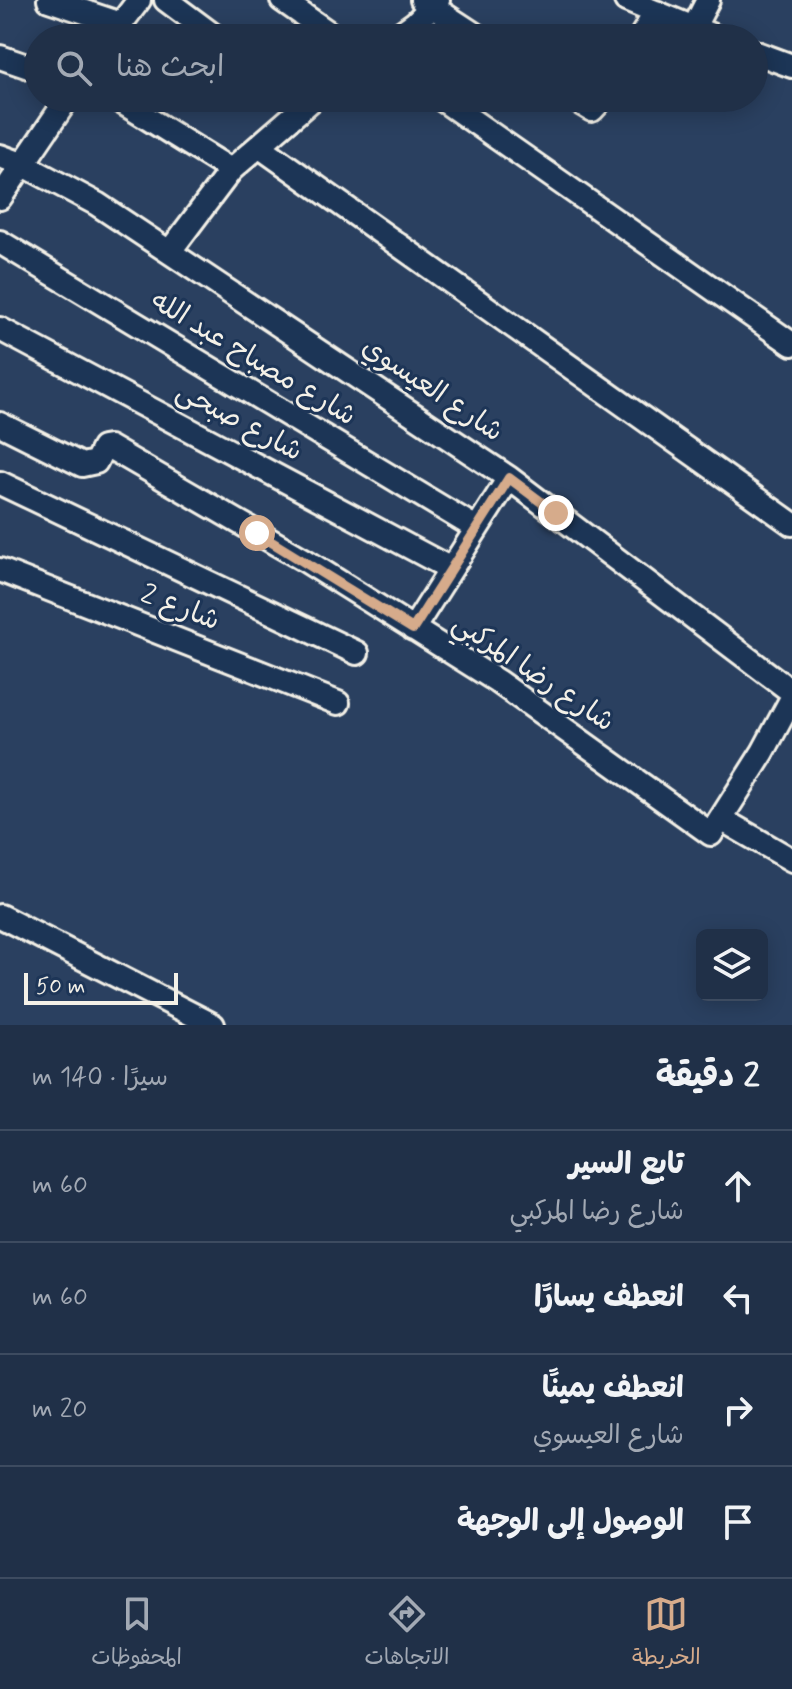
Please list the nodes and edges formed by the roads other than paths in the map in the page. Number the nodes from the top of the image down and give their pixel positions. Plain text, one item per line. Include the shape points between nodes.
1 (49, 0) edge
2 (139, 0) edge
3 (166, 0) edge
4 (282, 0) edge
5 (626, 0) edge
6 (708, 0) edge
7 (431, 2) edge
8 (656, 12) junction
9 (101, 24) edge
10 (121, 24) edge
11 (198, 24) edge
12 (316, 24) edge
13 (408, 24) edge
14 (461, 24) edge
15 (649, 24) edge
16 (682, 24) edge
17 (696, 24) edge
18 (0, 57) edge
19 (768, 57) edge
20 (24, 65) edge
21 (792, 66) edge
22 (58, 112) edge
23 (138, 112) edge
24 (293, 112) edge
25 (460, 112) edge
26 (259, 146) junction
27 (0, 156) edge
28 (22, 164) junction
29 (231, 170) junction
30 (0, 198) edge
31 (0, 242) edge
32 (170, 251) junction
33 (0, 329) edge
34 (792, 344) edge
35 (0, 424) edge
36 (509, 478) junction
37 (0, 483) edge
38 (792, 524) edge
39 (476, 528) junction
40 (451, 569) junction
41 (0, 570) edge
42 (413, 629) junction
43 (357, 653) dead end
44 (792, 695) edge
45 (338, 703) dead end
46 (785, 728) edge
47 (716, 826) junction
48 (792, 860) edge
49 (0, 916) edge
50 (213, 1025) edge

1 - 9 street
2 - 10 street
3 - 11 street
4 - 12 street
5 - 8 street
6 - 17 street
7 - 13 street
7 - 14 street
8 - 15 street
8 - 16 street
18 - 20 street
19 - 21 street
22 - 28 street
23 - 29 street
24 - 26 street
25 - 34 street
26 - 29 street
26 - 38 street
27 - 28 street, شارع العيسوي
28 - 30 street
28 - 32 street, شارع العيسوي
29 - 32 street
31 - 39 street, شارع مصباح عبد الله
32 - 36 street, شارع العيسوي
33 - 40 street, شارع صبحى
35 - 42 street, شارع رضا المركبي via 82,465 96,462 109,447
36 - 39 street
36 - 44 street, شارع العيسوي
37 - 43 street
39 - 40 street
40 - 42 street
41 - 45 street, شارع 2
42 - 47 street, شارع رضا المركبي
44 - 46 street
46 - 47 street
47 - 48 street, شارع رضا المركبي
49 - 50 street

